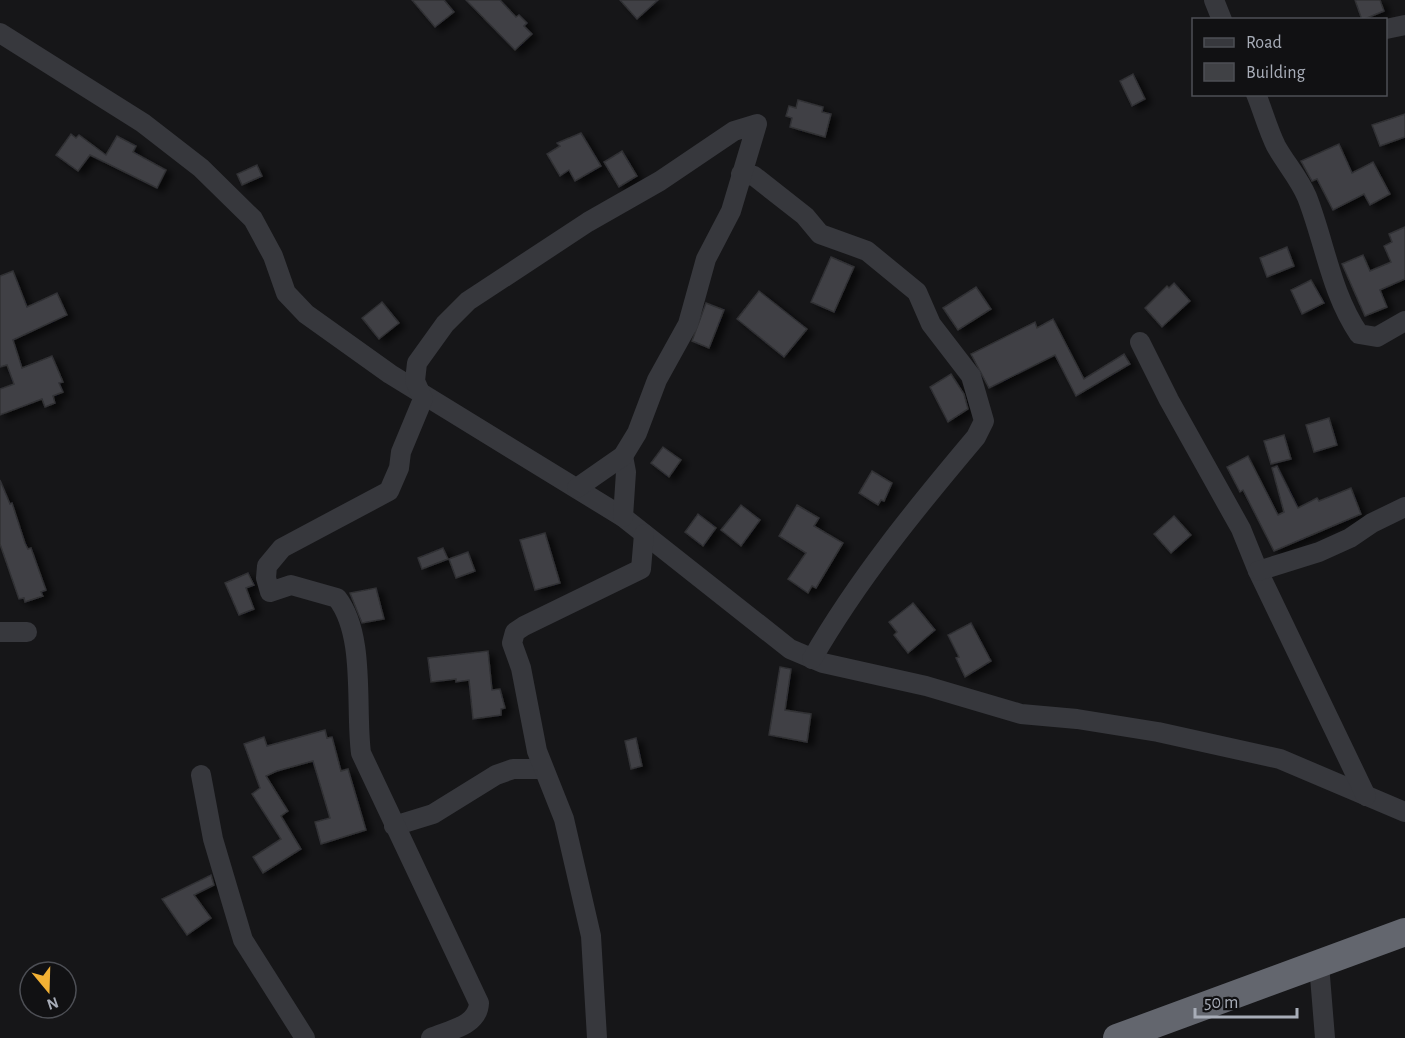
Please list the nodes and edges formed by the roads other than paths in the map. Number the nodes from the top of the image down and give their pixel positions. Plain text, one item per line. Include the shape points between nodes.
1 (1214, 0) edge
2 (1221, 18) edge
3 (1405, 25) edge
4 (1387, 29) edge
5 (0, 33) edge
6 (1257, 96) edge
7 (741, 174) junction
8 (1405, 321) edge
9 (1140, 342) dead end
10 (420, 393) junction
11 (623, 456) junction
12 (577, 489) junction
13 (1405, 507) edge
14 (623, 517) junction
15 (644, 534) junction
16 (674, 557) junction
17 (641, 569) junction
18 (1258, 571) junction
19 (0, 632) edge
20 (27, 632) dead end
21 (812, 659) junction
22 (543, 769) junction
23 (201, 775) dead end
24 (1366, 796) junction
25 (1405, 812) edge
26 (394, 826) junction
27 (1405, 932) edge
28 (1319, 964) junction
29 (305, 1038) edge
30 (430, 1038) edge
31 (597, 1038) edge
32 (1116, 1038) edge
33 (1325, 1038) edge

1 - 2 street
3 - 4 street
5 - 10 street via 143,123 201,168 254,219 286,293 306,314
6 - 8 street via 1276,146 1300,182 1327,266 1353,325 1359,334 1377,337
7 - 10 street via 757,124 734,131 660,182 588,222 468,301 445,324 417,363 415,381
7 - 11 street via 731,211 706,259 688,324 657,380 637,433
7 - 21 street via 754,176 805,216 820,234 867,250 917,292 930,324 971,376 984,421 976,437 861,584
9 - 18 street via 1241,529
10 - 12 street
10 - 26 street via 423,399 390,491 282,548 267,566 266,578 270,592 291,585 337,598 351,623 359,682 357,723 361,753
11 - 12 street
11 - 14 street
12 - 14 street
13 - 18 street via 1319,552
14 - 15 street
15 - 16 street
15 - 17 street
16 - 17 street
16 - 21 street via 790,649
17 - 22 street via 515,632 512,643
18 - 24 street
19 - 20 street
21 - 24 street via 1021,714 1158,732 1280,759
22 - 26 street via 513,769 434,814
22 - 31 street via 564,819 591,936
23 - 29 street via 213,839 243,940
24 - 25 street
26 - 30 street via 479,1004 472,1021
27 - 28 highway
28 - 32 highway
28 - 33 street

